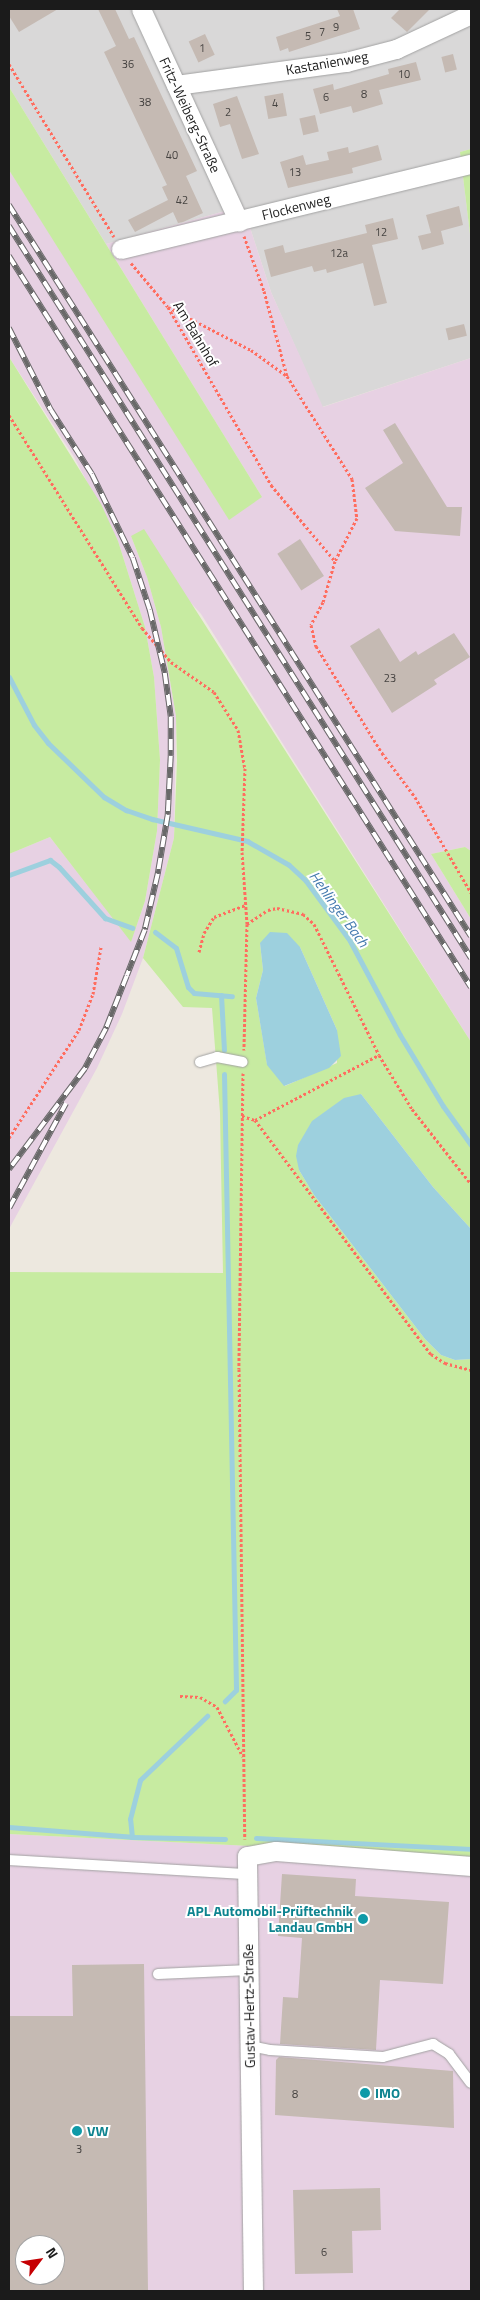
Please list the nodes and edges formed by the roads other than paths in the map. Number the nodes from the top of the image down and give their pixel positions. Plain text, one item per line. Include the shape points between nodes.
1 (140, 9) edge
2 (471, 14) edge
3 (176, 85) junction
4 (471, 164) edge
5 (239, 222) junction
6 (121, 249) road end
7 (200, 1062) dead end
8 (244, 1062) road end
9 (9, 1860) edge
10 (248, 1865) junction
11 (471, 1866) edge
12 (249, 1970) junction
13 (158, 1974) dead end
14 (250, 2046) junction
15 (471, 2082) edge
16 (253, 2291) edge

1 - 3 street, Fritz-Weiberg-Straße
2 - 3 street, Kastanienweg via 396,50 346,62
3 - 5 street, Fritz-Weiberg-Straße
4 - 5 street, Flockenweg
5 - 6 street, Flockenweg
7 - 8 lane via 217,1057
9 - 10 lane
10 - 11 street via 276,1851
10 - 12 street, Gustav-Hertz-Straße
12 - 13 lane
12 - 14 street, Gustav-Hertz-Straße
14 - 15 lane via 383,2057 433,2044 449,2054
14 - 16 street, Gustav-Hertz-Straße

